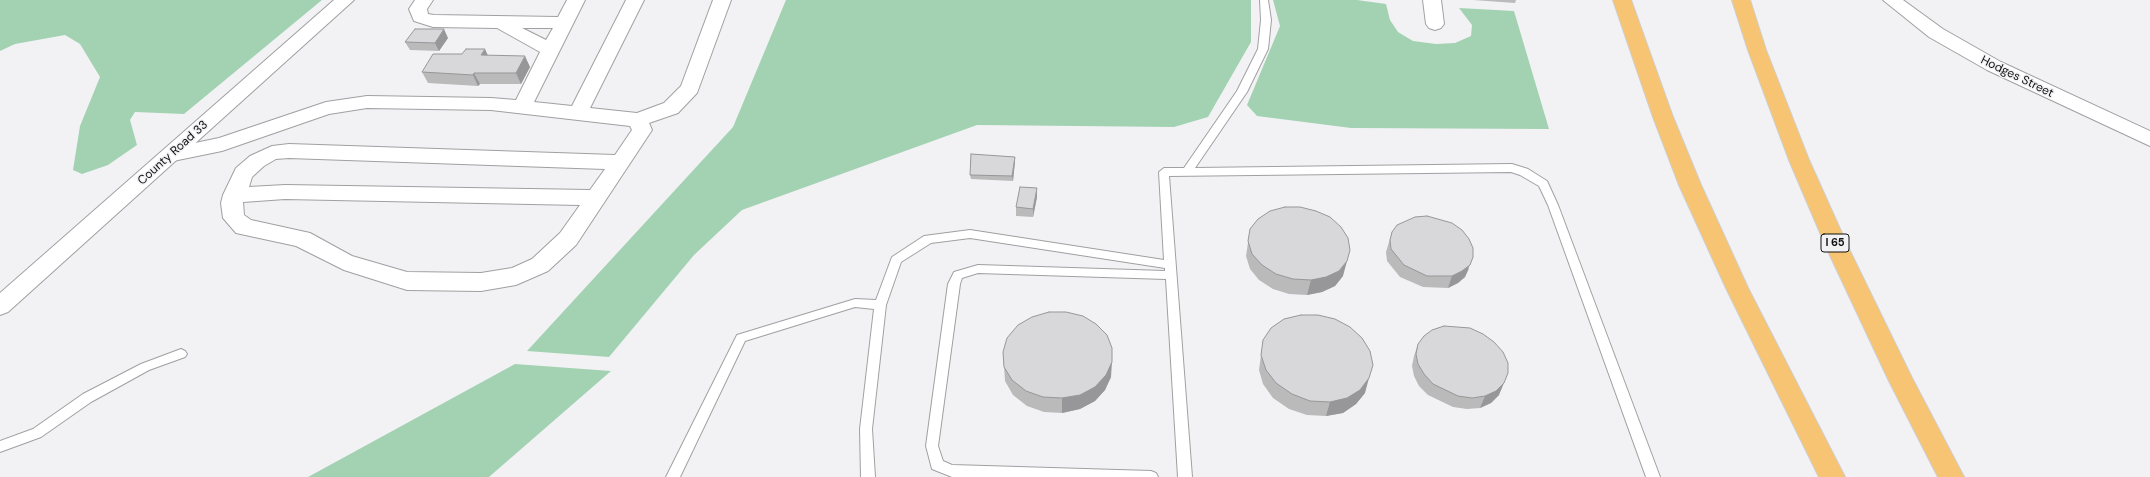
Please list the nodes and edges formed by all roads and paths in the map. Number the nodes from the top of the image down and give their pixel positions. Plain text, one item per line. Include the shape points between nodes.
1 (345, 0) edge
2 (424, 0) edge
3 (576, 0) edge
4 (635, 0) edge
5 (722, 0) edge
6 (1264, 0) edge
7 (1432, 0) edge
8 (1622, 0) edge
9 (1741, 0) edge
10 (1892, 0) edge
11 (504, 23) junction
12 (565, 23) junction
13 (1434, 24) dead end
14 (551, 50) junction
15 (522, 107) junction
16 (578, 113) junction
17 (638, 120) junction
18 (2150, 139) edge
19 (172, 154) junction
20 (620, 162) junction
21 (1187, 172) junction
22 (234, 195) junction
23 (596, 198) junction
24 (1171, 270) junction
25 (880, 305) junction
26 (0, 306) edge
27 (1748, 312) junction
28 (181, 354) dead end
29 (0, 447) edge
30 (673, 477) edge
31 (868, 477) edge
32 (1151, 477) edge
33 (1185, 477) edge
34 (1653, 477) edge
35 (1820, 477) edge
36 (1832, 477) edge
37 (1951, 477) edge

1 - 19 street, County Road 33
2 - 11 street via 418,9 420,17 433,21
3 - 12 street
4 - 16 street
5 - 17 street via 690,89 671,108
6 - 21 lane via 1266,20 1263,49 1242,92
7 - 13 street
8 - 27 highway via 1690,185
9 - 37 highway, I 65 via 1799,160 1835,242 1901,381
10 - 18 street, Hodges Street via 1936,33 1994,66
11 - 12 street
11 - 14 street
12 - 14 street
14 - 15 street
15 - 16 street
15 - 19 street via 491,104 348,104 298,117 222,144
16 - 17 street
17 - 20 street via 642,130
19 - 26 street, County Road 33
20 - 22 street via 289,151 272,153 257,161 243,173
20 - 23 street
21 - 24 lane via 1164,172
21 - 34 lane via 1512,168 1543,184 1554,205
22 - 23 street via 285,192
22 - 23 street via 234,218 244,227 302,240 344,262 407,281 481,282 516,276 540,265 568,239
24 - 25 lane via 970,234 928,239 896,260
24 - 32 lane via 978,269 958,275 954,284 932,446 937,465 952,471
24 - 33 lane
25 - 30 lane via 855,303 741,338
25 - 31 lane via 866,429
27 - 35 highway
27 - 36 highway
28 - 29 lane via 146,367 87,398 38,433

